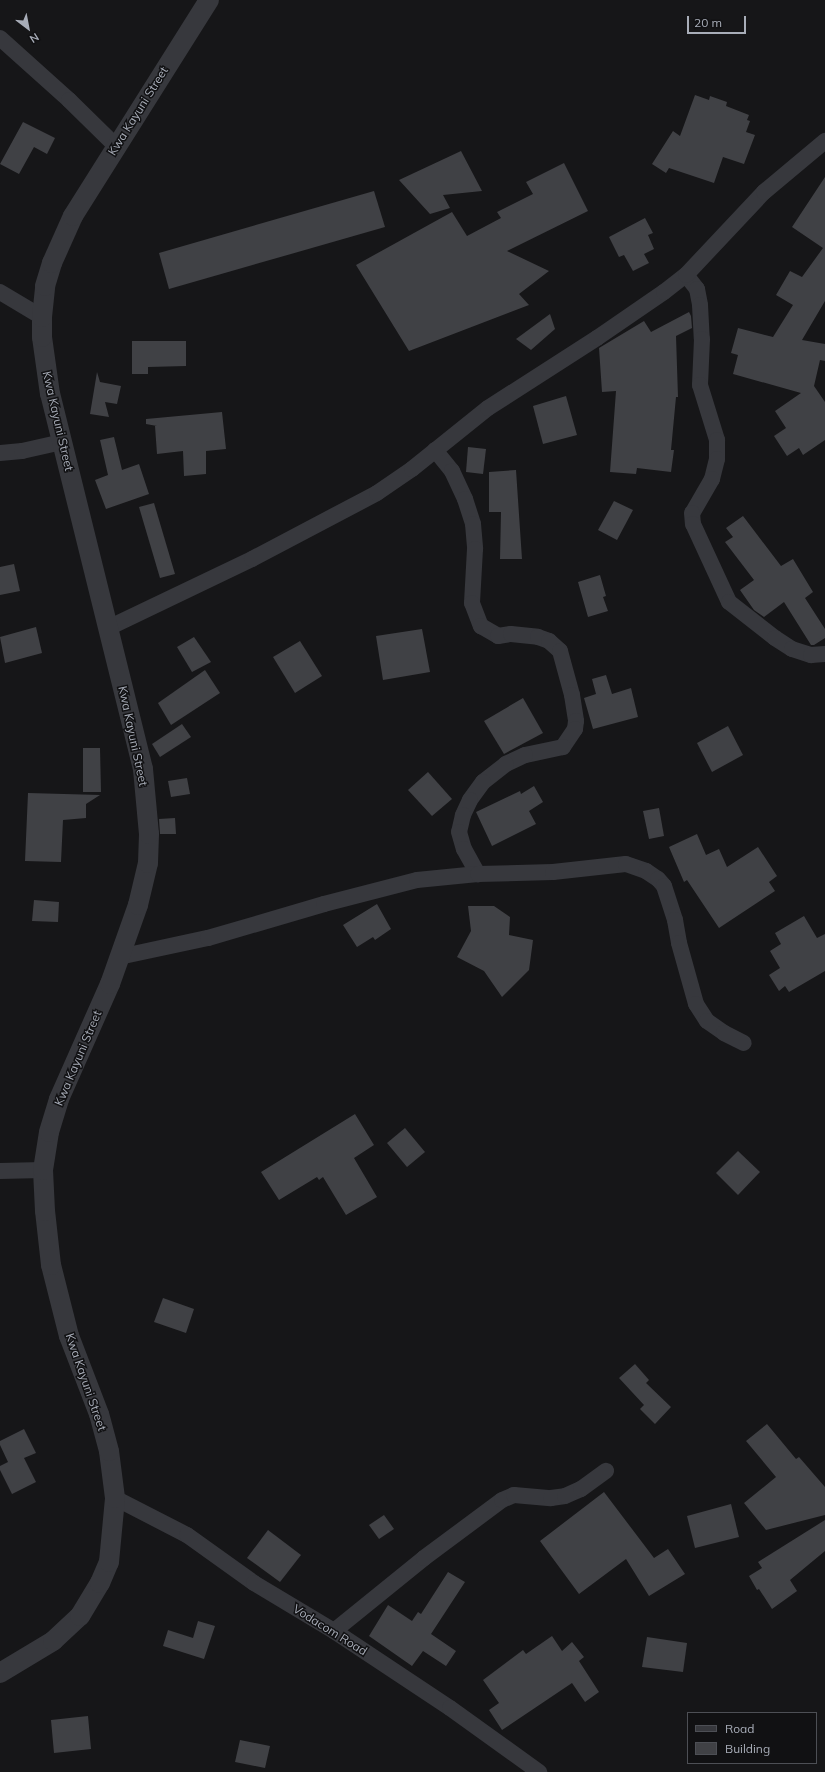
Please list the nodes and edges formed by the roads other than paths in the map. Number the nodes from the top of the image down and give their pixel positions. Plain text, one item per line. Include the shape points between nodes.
1 (209, 0) edge
2 (0, 38) edge
3 (825, 141) edge
4 (116, 146) junction
5 (686, 274) junction
6 (0, 292) edge
7 (42, 317) junction
8 (62, 442) junction
9 (435, 450) junction
10 (0, 453) edge
11 (108, 628) junction
12 (825, 654) edge
13 (478, 874) junction
14 (119, 957) junction
15 (744, 1043) dead end
16 (43, 1170) junction
17 (0, 1172) edge
18 (606, 1471) dead end
19 (116, 1498) junction
20 (334, 1631) junction
21 (0, 1673) edge
22 (539, 1772) edge

1 - 4 street, Kwa Kayuni Street
2 - 4 street
3 - 5 street via 764,192
4 - 7 street, Kwa Kayuni Street via 73,216 52,263
5 - 9 street via 597,338 488,408
5 - 12 street via 697,289 700,305 700,385 717,440 717,459 712,479 692,513 693,524 729,602 792,649 811,655
6 - 7 street
7 - 8 street, Kwa Kayuni Street via 42,337 50,394
8 - 10 street
8 - 11 street, Kwa Kayuni Street
9 - 11 street via 377,493 331,519
9 - 13 street via 452,471 473,524 475,549 472,603 481,626 498,636 510,634 538,637 549,641 560,651 576,721 575,729 563,747 524,755 506,764 483,782 470,800 463,815 460,832 464,849
11 - 14 street, Kwa Kayuni Street via 143,769 149,834 146,870 138,905
13 - 14 street via 417,880 208,938
13 - 15 street via 553,872 626,864 646,871 664,886 696,1004 707,1021
14 - 16 street, Kwa Kayuni Street via 110,984 59,1100 49,1132
16 - 17 street
16 - 19 street, Kwa Kayuni Street via 52,1266 69,1336 99,1414
18 - 20 street via 565,1496 551,1498 514,1495 502,1500 435,1549
19 - 20 street, Vodacom Road via 187,1535 254,1583
19 - 21 street, Kwa Kayuni Street via 109,1562 100,1583 80,1616 53,1641
20 - 22 street, Vodacom Road via 450,1708

